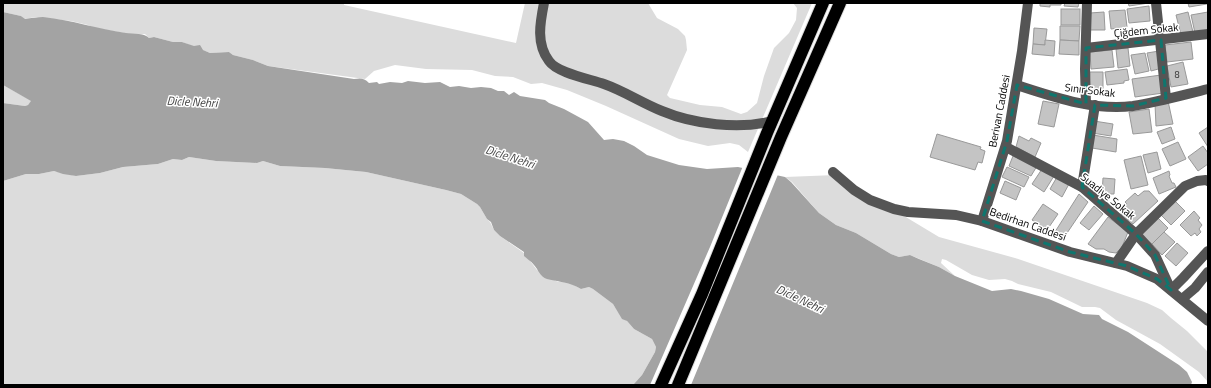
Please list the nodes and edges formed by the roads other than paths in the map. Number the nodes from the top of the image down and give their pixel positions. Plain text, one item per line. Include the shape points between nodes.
1 (544, 3) edge
2 (823, 3) edge
3 (840, 3) edge
4 (1028, 3) edge
5 (1087, 3) edge
6 (1156, 3) edge
7 (1208, 34) edge
8 (1161, 40) junction
9 (1086, 48) junction
10 (1017, 85) junction
11 (1208, 89) edge
12 (1166, 98) junction
13 (1090, 104) junction
14 (772, 121) junction
15 (1006, 147) junction
16 (833, 172) dead end
17 (1208, 181) edge
18 (1082, 187) junction
19 (982, 221) junction
20 (1136, 234) junction
21 (1208, 251) edge
22 (1116, 263) junction
23 (1208, 272) edge
24 (1171, 290) junction
25 (1182, 299) junction
26 (1208, 321) edge
27 (661, 385) edge
28 (678, 385) edge

1 - 14 street via 540,41 549,62 556,68 623,91 660,111 698,122 726,125
2 - 14 highway
3 - 28 highway via 781,137
4 - 10 street, Berivan Caddesi
5 - 9 street
6 - 8 street
7 - 8 street, Çiğdem Sokak
8 - 9 street, Çiğdem Sokak
8 - 12 street
9 - 13 street via 1085,69
10 - 13 street, Sınır Sokak via 1052,97
10 - 15 street, Berivan Caddesi
11 - 12 street, Sınır Sokak
12 - 13 street, Sınır Sokak via 1133,106
13 - 18 street
14 - 27 highway via 702,294
15 - 18 street, Suadiye Sokak
15 - 19 street, Berivan Caddesi
16 - 19 street, Bedirhan Caddesi via 870,200 894,209
17 - 20 street via 1197,181 1185,186
18 - 20 street, Suadiye Sokak
19 - 22 street, Bedirhan Caddesi via 1070,252
20 - 22 street
20 - 24 street, Suadiye Sokak via 1155,255
21 - 24 street
22 - 24 street, Bedirhan Caddesi via 1157,279
23 - 25 street
24 - 25 street, Bedirhan Caddesi
25 - 26 street, Bedirhan Caddesi

